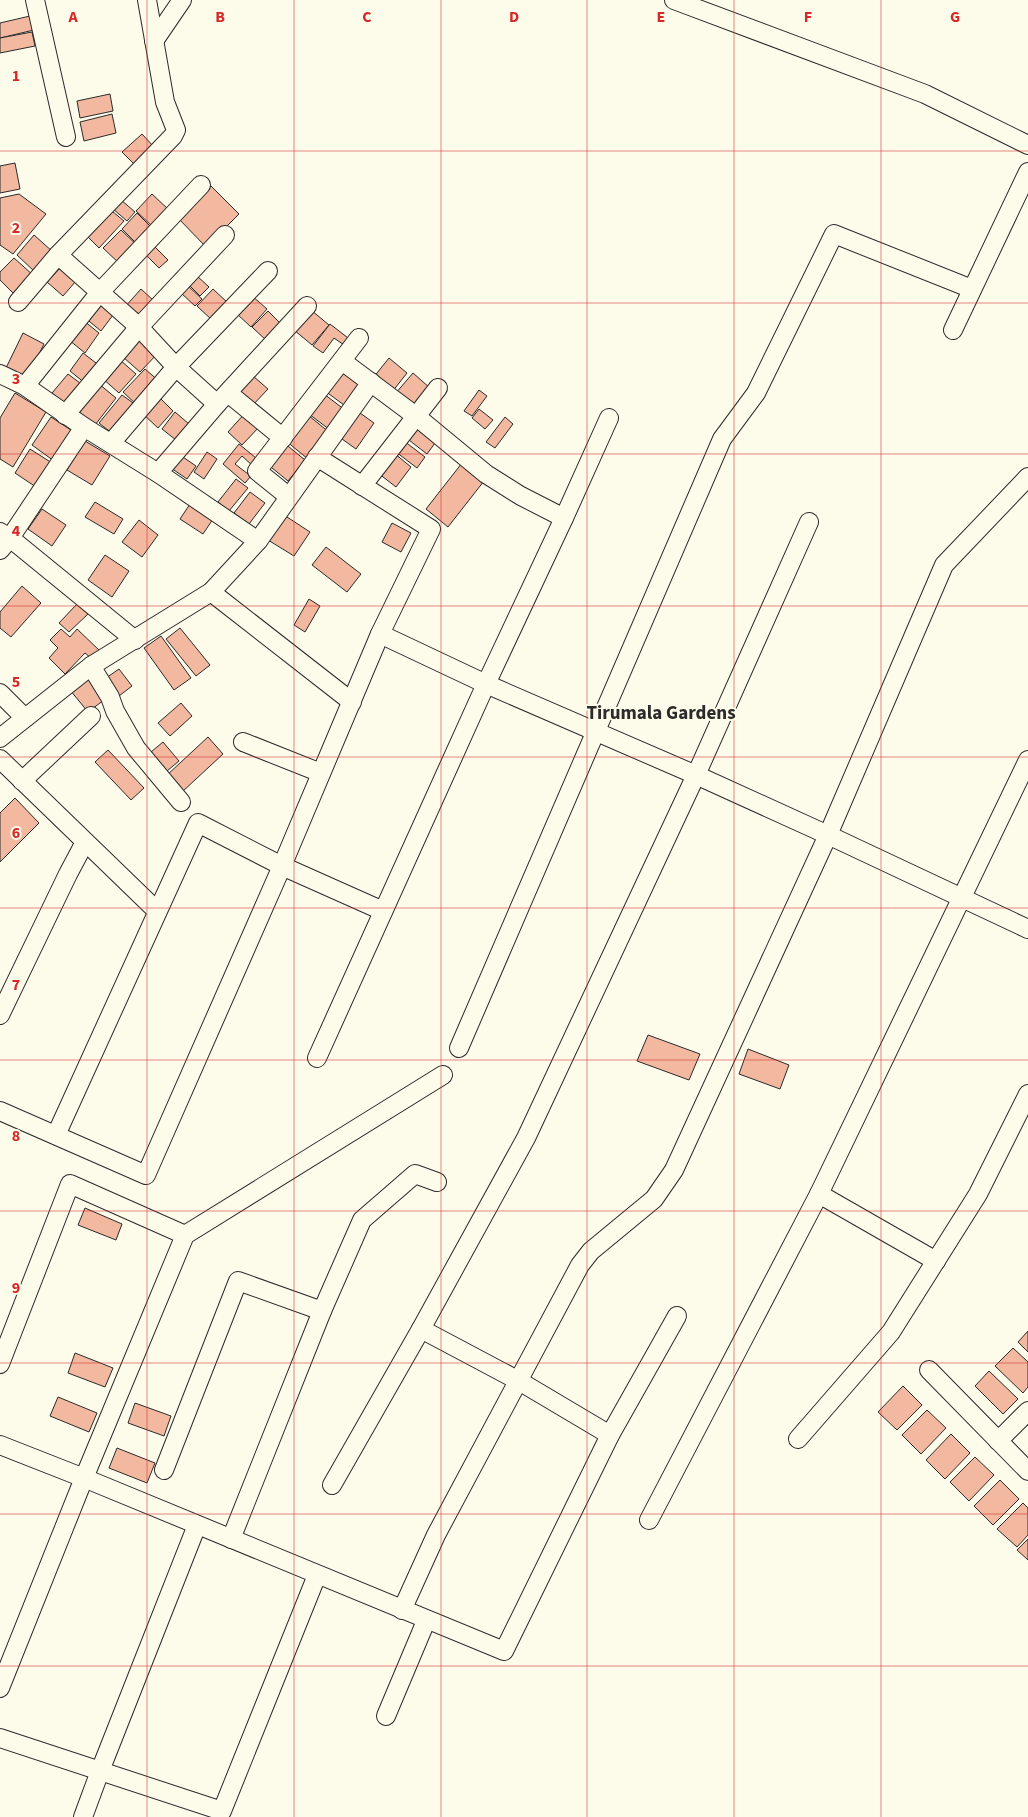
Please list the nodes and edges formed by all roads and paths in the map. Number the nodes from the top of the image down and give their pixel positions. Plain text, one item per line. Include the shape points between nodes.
1 (35, 0) edge
2 (146, 0) edge
3 (182, 0) edge
4 (674, 0) edge
5 (154, 41) junction
6 (66, 137) dead end
7 (1028, 145) edge
8 (1028, 172) edge
9 (201, 185) dead end
10 (225, 235) dead end
11 (58, 255) junction
12 (268, 271) dead end
13 (972, 289) junction
14 (100, 292) junction
15 (18, 302) dead end
16 (307, 306) dead end
17 (139, 327) junction
18 (952, 330) dead end
19 (359, 338) dead end
20 (342, 361) junction
21 (176, 367) junction
22 (2, 380) edge
23 (371, 382) junction
24 (25, 386) junction
25 (438, 388) dead end
26 (223, 399) junction
27 (65, 415) junction
28 (417, 417) junction
29 (609, 418) dead end
30 (84, 428) junction
31 (283, 438) junction
32 (111, 443) junction
33 (317, 456) junction
34 (158, 472) junction
35 (1028, 477) edge
36 (362, 486) junction
37 (288, 496) junction
38 (564, 518) junction
39 (809, 522) dead end
40 (3, 540) edge
41 (258, 541) junction
42 (211, 592) junction
43 (380, 634) junction
44 (135, 640) junction
45 (91, 666) junction
46 (486, 684) junction
47 (0, 693) edge
48 (352, 702) junction
49 (91, 716) dead end
50 (25, 718) junction
51 (594, 732) junction
52 (0, 738) edge
53 (243, 742) dead end
54 (0, 759) edge
55 (1028, 760) edge
56 (321, 773) junction
57 (696, 775) junction
58 (22, 780) junction
59 (181, 802) dead end
60 (828, 835) junction
61 (85, 842) junction
62 (282, 866) junction
63 (960, 898) junction
64 (157, 911) junction
65 (383, 911) junction
66 (1028, 929) edge
67 (0, 1015) edge
68 (459, 1048) dead end
69 (317, 1058) dead end
70 (443, 1075) dead end
71 (1028, 1094) edge
72 (0, 1111) edge
73 (56, 1135) junction
74 (437, 1182) dead end
75 (819, 1194) junction
76 (185, 1235) junction
77 (936, 1261) junction
78 (322, 1311) junction
79 (677, 1316) dead end
80 (422, 1329) junction
81 (0, 1364) edge
82 (929, 1370) dead end
83 (519, 1381) junction
84 (1028, 1411) edge
85 (610, 1435) junction
86 (798, 1439) dead end
87 (998, 1441) junction
88 (0, 1445) edge
89 (164, 1470) dead end
90 (1028, 1471) edge
91 (84, 1478) junction
92 (332, 1485) dead end
93 (648, 1520) dead end
94 (197, 1525) junction
95 (230, 1539) junction
96 (317, 1575) junction
97 (402, 1610) junction
98 (426, 1620) junction
99 (0, 1688) edge
100 (386, 1716) dead end
101 (0, 1738) edge
102 (100, 1771) junction
103 (83, 1817) edge

1 - 6 street
2 - 5 street
3 - 5 street
4 - 7 street via 925,94
5 - 11 street via 165,102 176,130
8 - 13 street
9 - 14 street
10 - 17 street
11 - 14 street
11 - 15 street
12 - 21 street
13 - 18 street
13 - 51 street via 834,234 756,393 722,439
14 - 17 street
14 - 24 street
16 - 26 street
17 - 21 street
17 - 27 street
19 - 20 street
20 - 23 street
20 - 31 street
21 - 26 street
21 - 32 street
22 - 24 street
23 - 28 street
23 - 33 street
24 - 27 street
25 - 28 street
26 - 31 street
26 - 34 street
27 - 30 street
28 - 36 street
28 - 38 street via 486,474
29 - 38 street
30 - 32 street
30 - 40 street
31 - 37 street via 257,471
32 - 34 street
33 - 36 street
33 - 37 street
34 - 41 street
35 - 60 street via 944,565
36 - 43 street via 431,529
37 - 41 street
38 - 46 street
39 - 57 street
40 - 44 street
41 - 42 street
42 - 44 street
42 - 48 street
43 - 46 street
43 - 48 street
44 - 45 street
45 - 50 street
45 - 59 street via 136,748
46 - 51 street
46 - 65 street
47 - 50 street
48 - 56 street
49 - 58 street
50 - 52 street
51 - 57 street
51 - 68 street
53 - 56 street
54 - 58 street
55 - 63 street
56 - 62 street
57 - 60 street
57 - 80 street via 526,1138
58 - 61 street
60 - 63 street
60 - 83 street via 674,1170 654,1199 591,1251 580,1265
61 - 64 street
61 - 67 street
62 - 64 street via 198,823
62 - 65 street
62 - 73 street via 146,1174
63 - 66 street
63 - 75 street
64 - 73 street
65 - 69 street
70 - 76 street
71 - 77 street via 978,1194
72 - 73 street
74 - 78 street via 415,1174 362,1220
75 - 77 street
75 - 93 street
76 - 81 street via 70,1184
76 - 91 street
77 - 86 street via 891,1332
78 - 89 street via 238,1281
78 - 95 street
79 - 85 street
80 - 83 street
80 - 92 street
82 - 87 street
83 - 85 street
83 - 97 street via 436,1535
84 - 87 street
85 - 98 street via 504,1652
87 - 90 street
88 - 91 street
91 - 94 street
91 - 99 street
94 - 95 street
94 - 102 street
95 - 96 street
96 - 97 street
96 - 102 street via 222,1811
97 - 98 street
98 - 100 street
101 - 102 street
102 - 103 street

